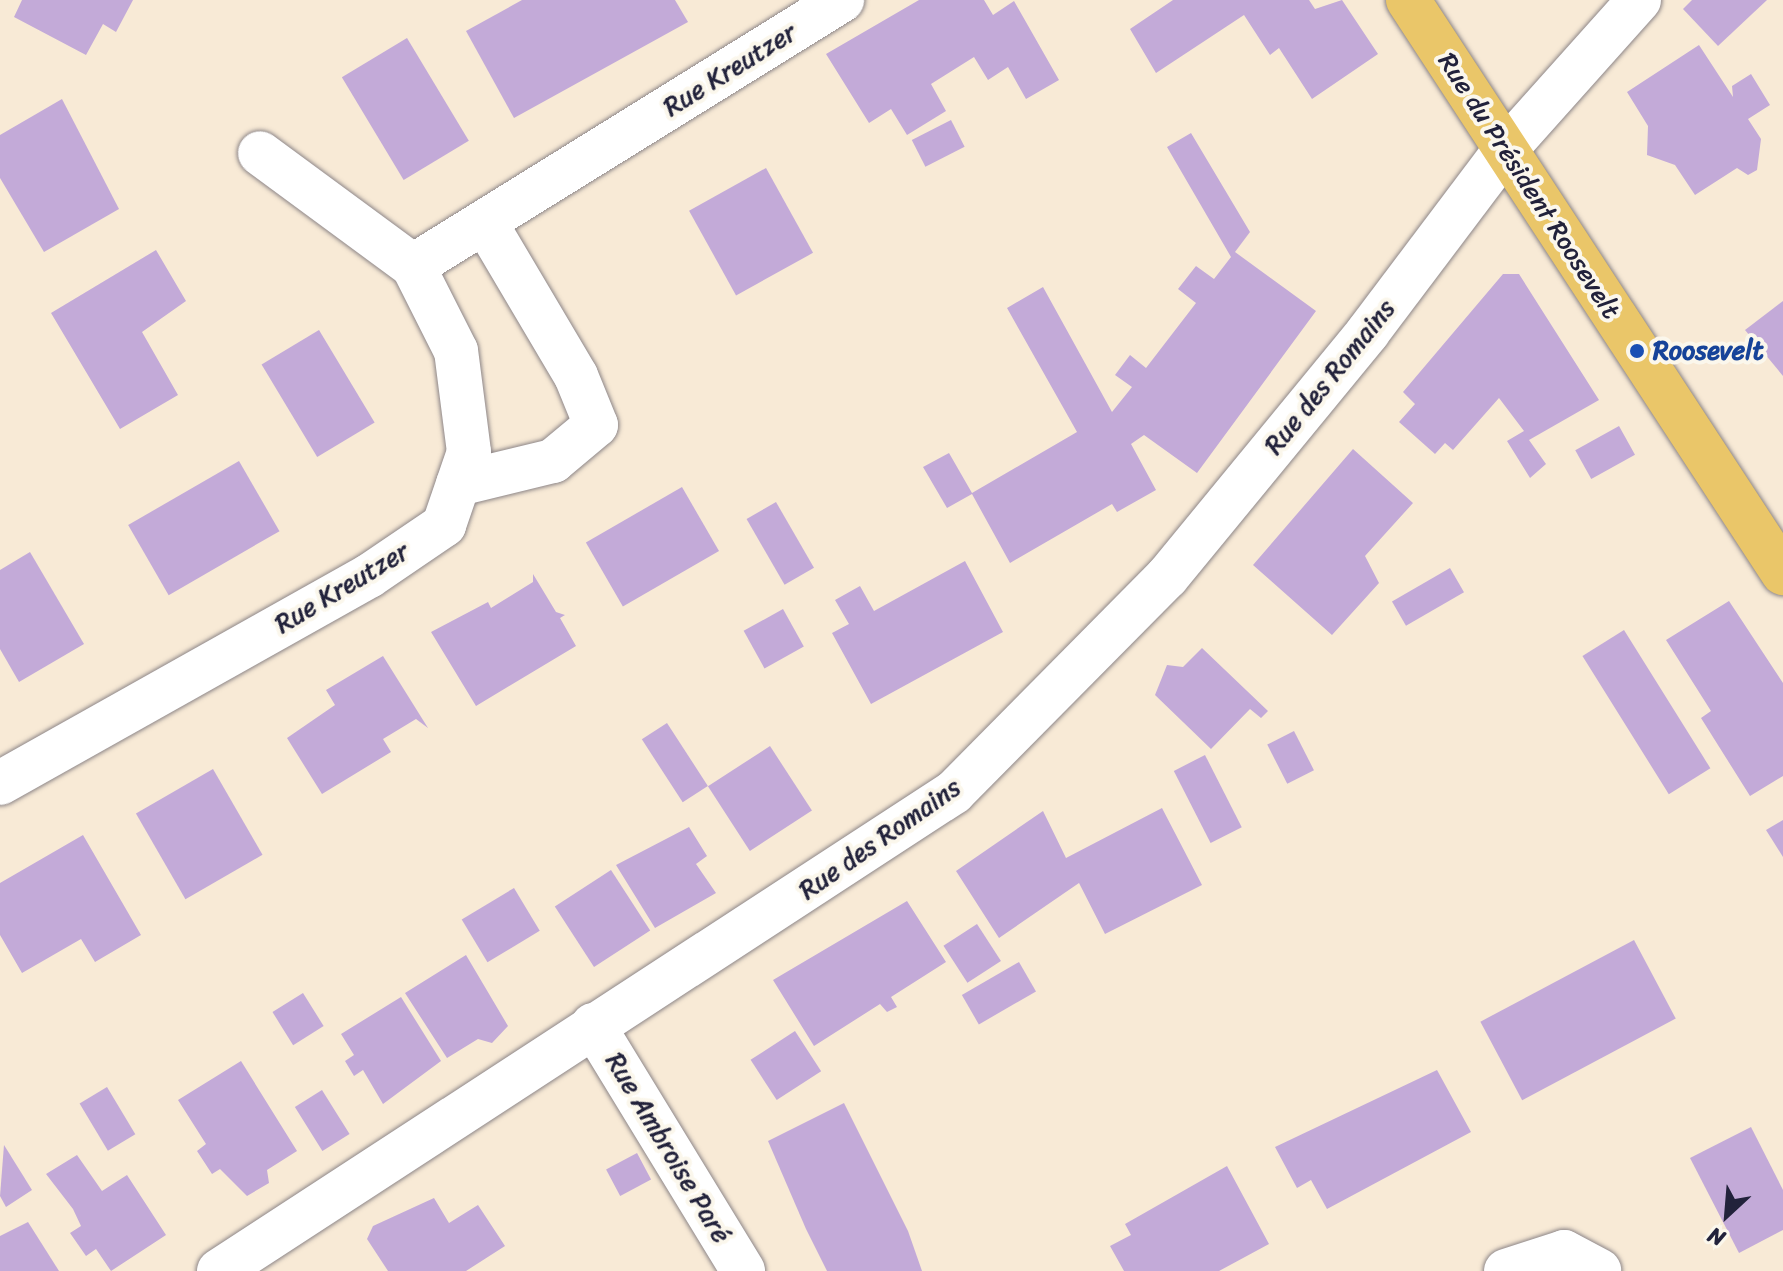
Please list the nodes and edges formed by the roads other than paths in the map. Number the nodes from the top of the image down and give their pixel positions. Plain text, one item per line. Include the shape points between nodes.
1 (842, 0) edge
2 (1408, 0) edge
3 (1639, 0) edge
4 (1505, 150) junction
5 (260, 153) dead end
6 (485, 222) junction
7 (413, 266) junction
8 (458, 484) junction
9 (1783, 573) edge
10 (0, 783) edge
11 (593, 1025) junction
12 (219, 1271) edge
13 (743, 1271) edge
14 (1506, 1271) edge
15 (1599, 1271) edge

1 - 6 street, Rue Kreutzer
2 - 4 main road, Rue du Président Roosevelt
3 - 4 street, Rue des Romains
4 - 9 main road, Rue du Président Roosevelt
4 - 11 street, Rue des Romains via 1368,332 1167,577 954,792
5 - 7 street, Rue Kreutzer
6 - 7 street, Rue Kreutzer
6 - 8 street via 576,376 596,425 553,461
7 - 8 street, Rue Kreutzer via 456,351 469,452
8 - 10 street, Rue Kreutzer via 444,525 369,576
11 - 12 street, Rue des Romains
11 - 13 street, Rue Ambroise Paré
14 - 15 street via 1564,1252

